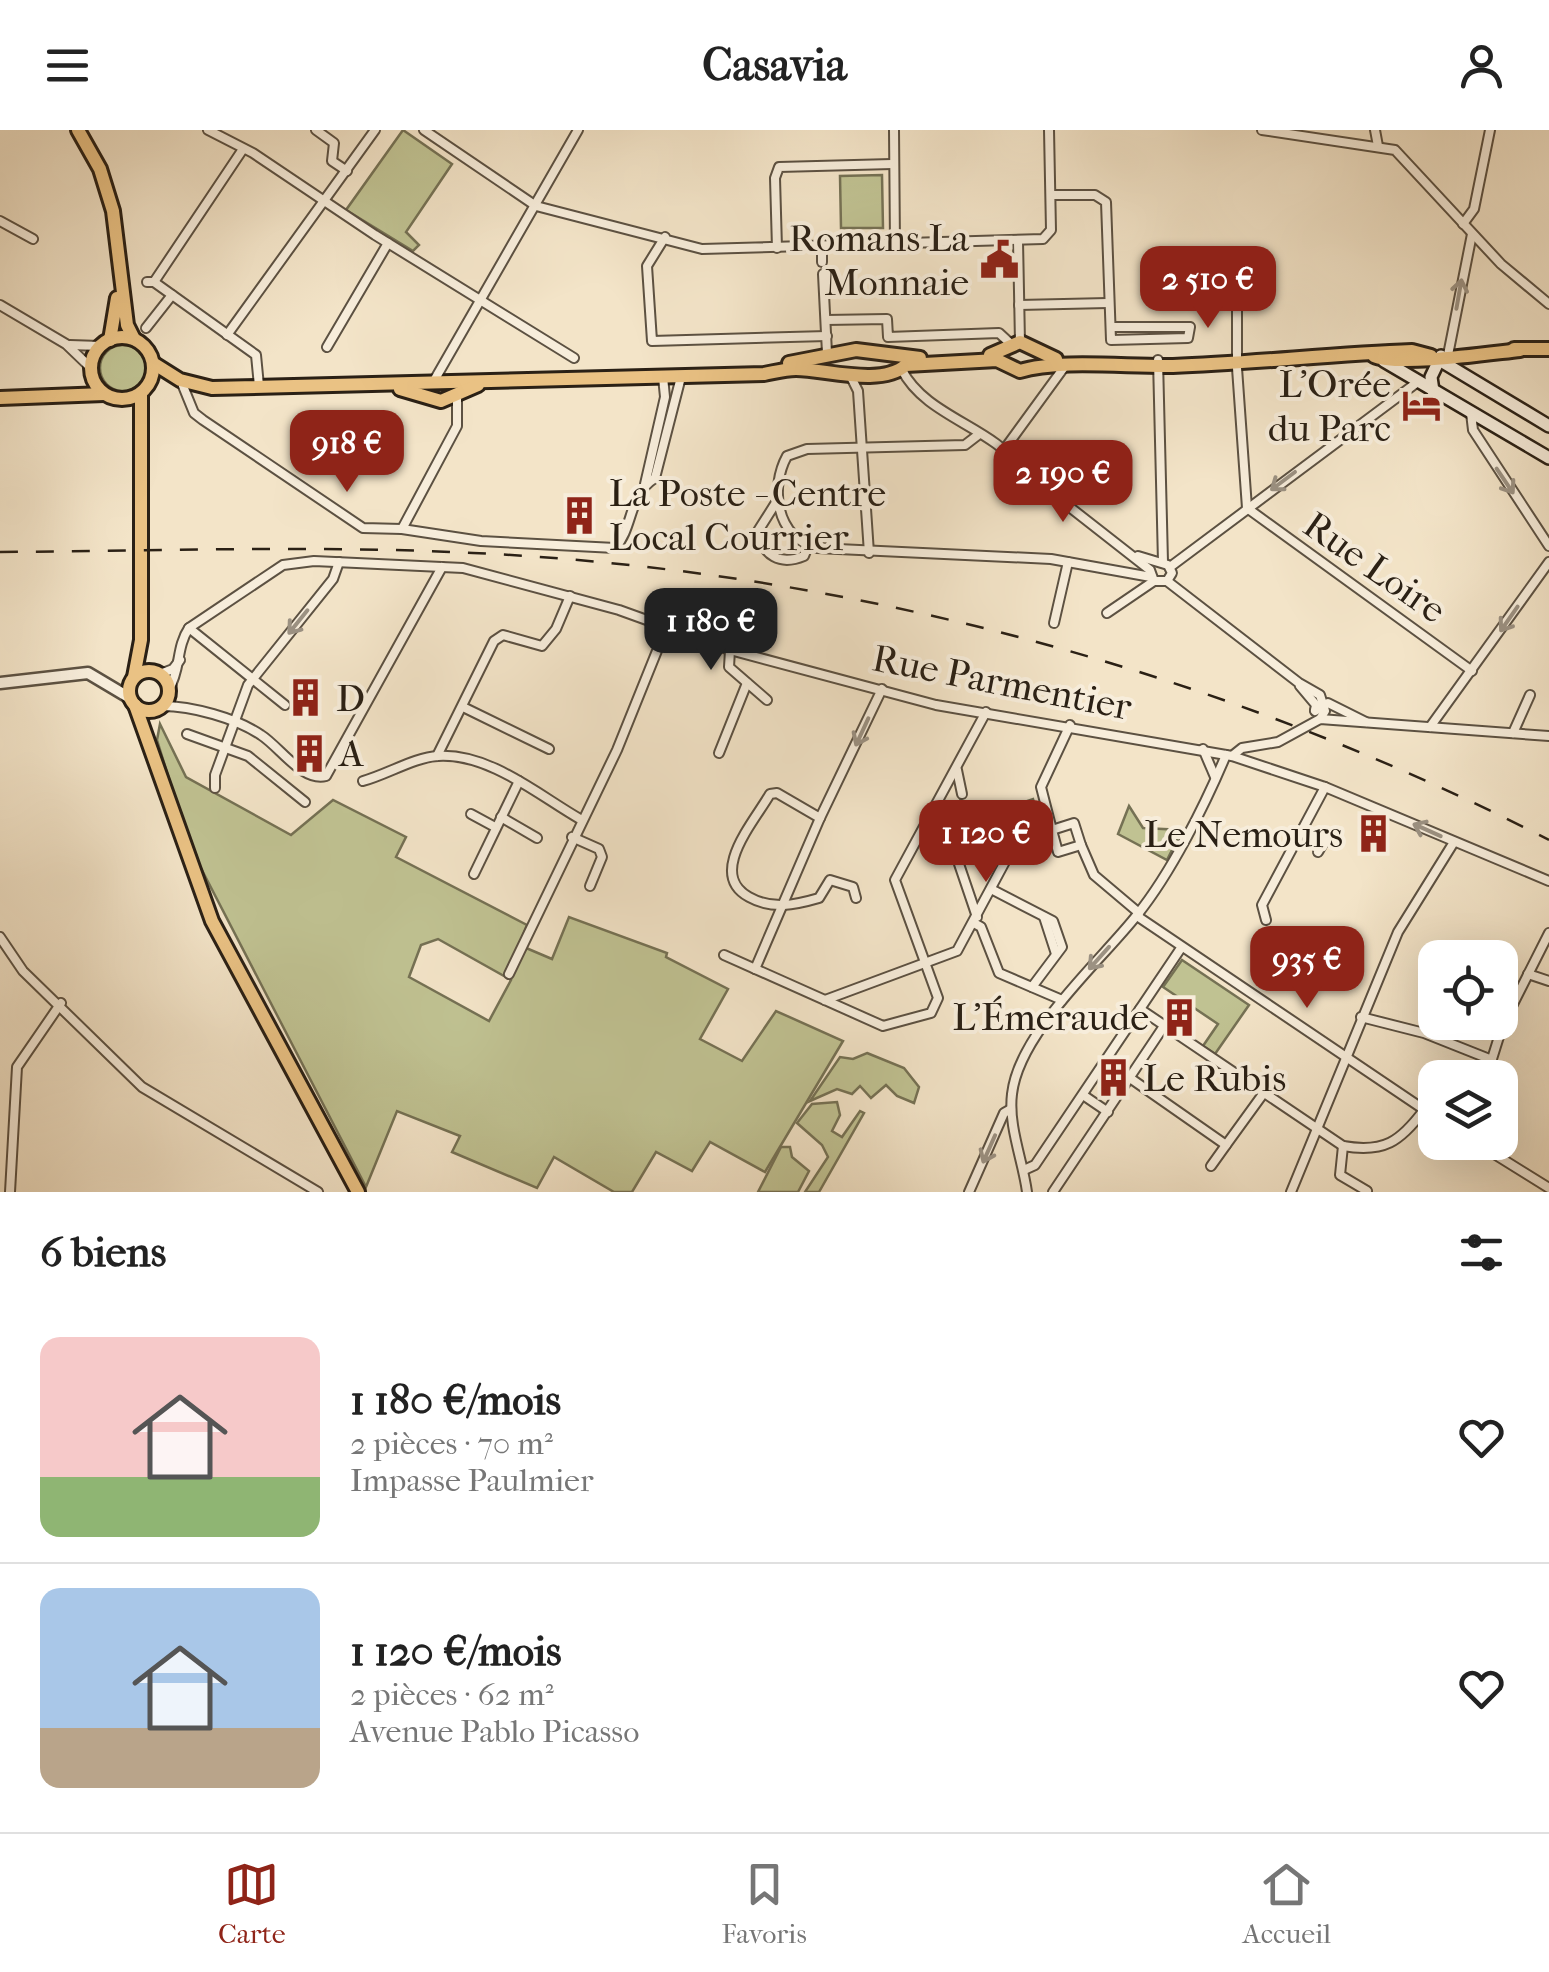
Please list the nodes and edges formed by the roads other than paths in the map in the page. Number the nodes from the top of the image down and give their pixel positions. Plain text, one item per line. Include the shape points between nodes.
1 (78, 130) edge
2 (208, 130) edge
3 (316, 130) edge
4 (375, 130) edge
5 (424, 130) edge
6 (578, 130) edge
7 (894, 130) edge
8 (1049, 130) edge
9 (1262, 130) edge
10 (1325, 130) edge
11 (1375, 130) edge
12 (1490, 130) edge
13 (1320, 142) junction
14 (1378, 146) junction
15 (243, 148) junction
16 (892, 164) junction
17 (346, 171) junction
18 (1052, 195) junction
19 (324, 202) junction
20 (536, 206) junction
21 (0, 221) edge
22 (1463, 224) junction
23 (1472, 234) junction
24 (665, 238) junction
25 (33, 240) dead end
26 (1018, 241) junction
27 (388, 243) junction
28 (894, 244) junction
29 (822, 247) junction
30 (777, 248) junction
31 (1237, 256) dead end
32 (822, 262) dead end
33 (120, 266) junction
34 (822, 274) dead end
35 (172, 296) junction
36 (481, 299) junction
37 (1108, 303) junction
38 (1549, 304) edge
39 (0, 305) edge
40 (1020, 305) junction
41 (826, 320) junction
42 (1111, 327) junction
43 (146, 328) dead end
44 (227, 334) junction
45 (827, 336) junction
46 (134, 340) junction
47 (105, 343) junction
48 (66, 344) junction
49 (327, 347) dead end
50 (1549, 349) edge
51 (1011, 350) junction
52 (827, 353) junction
53 (574, 358) dead end
54 (1379, 358) junction
55 (1035, 359) junction
56 (1440, 359) junction
57 (1239, 360) junction
58 (153, 363) junction
59 (1158, 363) junction
60 (812, 365) junction
61 (1065, 365) junction
62 (904, 367) junction
63 (91, 371) junction
64 (850, 374) junction
65 (865, 375) junction
66 (681, 376) junction
67 (662, 377) junction
68 (1417, 382) junction
69 (183, 386) junction
70 (267, 387) junction
71 (443, 387) junction
72 (144, 390) junction
73 (858, 391) junction
74 (1432, 391) junction
75 (204, 392) junction
76 (104, 394) junction
77 (70, 395) junction
78 (2, 397) edge
79 (669, 398) junction
80 (122, 400) junction
81 (191, 404) junction
82 (1470, 413) junction
83 (1549, 426) edge
84 (143, 432) junction
85 (978, 435) junction
86 (1006, 446) junction
87 (862, 448) junction
88 (1549, 458) edge
89 (777, 501) junction
90 (1247, 508) junction
91 (402, 528) junction
92 (808, 546) junction
93 (1549, 546) edge
94 (869, 552) junction
95 (1129, 552) junction
96 (1139, 561) junction
97 (339, 562) junction
98 (1068, 562) junction
99 (1549, 562) edge
100 (442, 567) junction
101 (1157, 570) junction
102 (1133, 576) junction
103 (1168, 582) junction
104 (570, 596) junction
105 (1107, 614) dead end
106 (1054, 623) dead end
107 (667, 626) junction
108 (189, 628) junction
109 (141, 640) junction
110 (730, 650) junction
111 (750, 656) junction
112 (180, 660) junction
113 (1472, 671) junction
114 (156, 672) junction
115 (133, 679) junction
116 (252, 679) junction
117 (107, 681) junction
118 (745, 681) junction
119 (0, 683) edge
120 (882, 689) junction
121 (169, 690) junction
122 (1530, 695) dead end
123 (767, 700) dead end
124 (133, 701) junction
125 (285, 705) dead end
126 (463, 707) junction
127 (159, 708) junction
128 (189, 708) junction
129 (1320, 709) junction
130 (986, 712) junction
131 (1366, 722) junction
132 (234, 724) junction
133 (1070, 725) junction
134 (1430, 727) junction
135 (1512, 733) junction
136 (187, 734) dead end
137 (1549, 736) edge
138 (150, 746) junction
139 (1253, 747) junction
140 (225, 748) junction
141 (548, 748) dead end
142 (1202, 749) junction
143 (719, 752) dead end
144 (437, 756) junction
145 (1229, 756) junction
146 (1244, 760) junction
147 (957, 770) junction
148 (1215, 776) junction
149 (363, 781) dead end
150 (518, 781) junction
151 (1325, 787) junction
152 (215, 788) dead end
153 (962, 794) dead end
154 (305, 802) dead end
155 (471, 814) dead end
156 (501, 816) junction
157 (820, 818) junction
158 (580, 819) junction
159 (495, 827) junction
160 (1302, 830) junction
161 (1053, 834) junction
162 (537, 838) dead end
163 (572, 838) junction
164 (1454, 842) junction
165 (1081, 845) junction
166 (1318, 852) dead end
167 (959, 864) dead end
168 (474, 874) dead end
169 (1549, 881) edge
170 (590, 886) dead end
171 (991, 889) junction
172 (856, 898) dead end
173 (783, 906) junction
174 (1138, 915) junction
175 (976, 920) junction
176 (1266, 920) dead end
177 (1549, 933) edge
178 (2, 944) edge
179 (1181, 948) junction
180 (724, 955) dead end
181 (926, 963) junction
182 (755, 969) junction
183 (509, 974) dead end
184 (1528, 974) junction
185 (1549, 981) edge
186 (1032, 987) junction
187 (824, 1000) junction
188 (1062, 1000) junction
189 (60, 1004) junction
190 (1140, 1009) junction
191 (1361, 1017) junction
192 (1164, 1026) junction
193 (1345, 1060) junction
194 (1492, 1060) joint
195 (1130, 1078) junction
196 (1263, 1094) junction
197 (1082, 1095) junction
198 (1418, 1106) edge
199 (1011, 1108) junction
200 (1108, 1112) junction
201 (1418, 1117) edge
202 (1317, 1128) junction
203 (1226, 1145) junction
204 (1344, 1146) junction
205 (1505, 1160) edge
206 (1211, 1166) dead end
207 (1024, 1170) junction
208 (1549, 1188) edge
209 (1367, 1191) edge
210 (10, 1192) edge
211 (318, 1192) edge
212 (358, 1192) edge
213 (969, 1192) edge
214 (1027, 1192) edge
215 (1053, 1192) edge
216 (1291, 1192) edge

1 - 33 main road via 107,190
2 - 15 street
3 - 17 street via 334,143 332,161
4 - 17 street
5 - 20 street
6 - 20 street
7 - 16 street
8 - 18 street
9 - 13 street
10 - 13 street
11 - 14 street
12 - 22 street via 1474,209
13 - 14 street
14 - 22 street via 1400,154
15 - 19 street
15 - 35 street via 150,282
16 - 28 street
16 - 30 street via 779,166
17 - 19 street
18 - 26 street via 1051,230 1043,239
18 - 37 street via 1096,194 1106,202
19 - 27 street
19 - 44 street
20 - 24 street
20 - 36 street
21 - 25 street
22 - 23 street
23 - 38 street
56 -> 23 street
24 - 30 street via 702,249
24 - 45 street via 647,266 652,341
26 - 28 street
26 - 40 street
27 - 36 street
27 - 49 street
28 - 29 street
29 - 30 street
29 - 32 street
31 - 57 street
33 - 46 main road
33 - 47 main road
34 - 41 street
35 - 43 street
35 - 44 street
36 - 53 street
36 - 71 street via 444,364
37 - 40 street
37 - 42 street
39 - 48 street
40 - 51 street
41 - 45 street
41 - 51 street via 887,319 888,337 999,333
42 - 42 street via 1190,327 1188,338 1111,340
44 - 70 street via 259,360
45 - 52 street
46 - 47 main road
46 - 58 main road
47 - 48 street
47 - 63 main road
48 - 63 street
50 - 56 main road
51 - 55 main road
51 - 55 main road via 1020,371
51 - 62 main road
52 - 60 main road
52 - 62 main road via 881,350
54 - 56 main road
54 - 57 main road
54 - 68 main road
55 - 61 main road
56 - 68 street
56 - 74 main road
56 - 83 main road
57 - 59 main road
57 - 90 street
58 - 70 main road via 204,387
58 - 72 main road
59 - 61 main road
59 - 101 street
60 - 64 main road
60 - 66 main road
61 - 86 street
62 - 65 main road
62 - 85 street
63 - 76 main road
63 - 77 main road
64 - 65 main road
64 - 73 street
65 - 73 street
66 - 67 main road
66 - 79 street
67 - 71 main road
67 - 79 street
68 - 74 main road
68 -> 90 street
69 - 72 main road via 163,382
69 - 75 main road
69 - 81 street
70 - 71 main road
70 - 75 main road
71 - 91 street via 458,426
72 - 80 main road
72 - 84 main road
73 - 87 street
74 - 82 main road
75 - 81 street
76 - 77 main road
76 - 80 main road
77 - 78 main road
79 - 91 street via 645,484 614,548 481,541
80 - 84 main road
81 - 91 street via 203,420 362,528
82 - 88 main road
82 -> 93 street via 1472,430
84 - 109 main road
85 - 86 street
85 - 87 street via 965,445
86 - 95 street via 1021,468
87 - 89 street via 787,456 777,474
87 - 94 street
89 - 92 street
89 - 92 street via 758,531 761,546 788,562 804,556
90 - 101 street
90 - 113 street, Rue Loire
92 - 94 street
94 - 98 street
95 - 96 street
95 - 101 street
96 - 101 street
96 - 102 street
97 - 100 street, Rue Parmentier
97 - 108 street, Rue Parmentier via 270,570
97 -> 116 street
98 - 102 street
98 - 106 street
99 -> 113 street
100 - 104 street, Rue Parmentier
100 - 132 street via 326,776 313,777 261,734
101 - 102 street
101 - 103 street
101 - 103 street
101 - 105 street
103 - 129 street via 1320,695
104 - 107 street, Rue Parmentier
104 - 126 street via 542,646 497,637
107 - 110 street, Rue Parmentier
107 - 158 street via 617,750
108 - 112 street
108 - 116 street
109 - 114 main road
109 - 115 main road
110 - 111 street, Rue Parmentier
110 - 118 street via 729,667
111 - 118 street
111 - 120 street, Rue Parmentier
112 - 114 street
112 - 121 street
113 - 134 street
114 - 115 main road
114 - 121 main road
115 - 117 street
115 - 124 main road
116 - 125 street
116 - 132 street
117 - 119 street via 88,672
117 - 124 street
118 - 123 street
118 - 143 street
120 - 130 street, Rue Parmentier
120 -> 157 street
121 - 127 main road
121 - 128 street
122 - 135 street
124 - 127 main road
124 - 138 main road
126 - 141 street
126 - 144 street
127 - 128 street
127 - 138 main road
128 - 132 street
129 - 131 street
129 - 131 street
129 - 139 street via 1306,728
130 - 133 street, Rue Parmentier
130 - 147 street
131 - 134 street
132 - 140 street
133 - 142 street, Rue Parmentier
133 - 161 street via 1040,787
134 - 135 street
135 - 137 street
136 - 140 street
138 - 212 main road via 212,921
139 - 145 street
139 - 146 street
140 - 152 street
140 - 154 street via 248,756
142 - 145 street, Rue Parmentier
142 - 148 street
144 - 149 street
144 - 150 street via 488,766
145 - 146 street, Rue Parmentier
145 - 148 street
146 - 151 street, Rue Parmentier
147 - 153 street
147 - 181 street via 896,880
148 - 174 street
150 - 156 street
150 - 158 street
151 - 160 street
164 -> 151 street, Rue Parmentier
155 - 159 street
156 - 159 street
156 - 162 street
157 - 173 street
157 - 173 street via 770,794 742,837 730,878 734,888
158 - 163 street
159 - 168 street
160 - 166 street via 1325,840
160 - 176 street via 1262,906
161 - 165 street via 1058,852
161 - 165 street via 1074,824
161 - 171 street via 1008,858
163 - 170 street via 599,849 602,858
163 - 183 street
164 - 169 street, Rue Parmentier
164 - 191 street via 1398,932
165 - 174 street via 1094,875
167 - 175 street
171 - 175 street
171 - 186 street via 1053,921 1062,947
172 - 173 street via 852,887 830,880 819,898
173 - 182 street
174 - 179 street
174 -> 188 street
175 - 181 street via 957,950
175 - 186 street via 1000,974
177 - 184 street
178 - 189 street
179 - 190 street
179 - 193 street
180 - 182 street
181 - 187 street
181 - 187 street via 938,998 930,1013 882,1026
182 - 187 street
184 - 185 street
184 - 194 street
186 - 188 street
188 - 199 street via 1023,1065
189 - 210 street via 16,1067
189 - 211 street via 159,1100
190 - 192 street
190 - 197 street
191 - 193 street
191 - 194 street
192 - 195 street
192 - 196 street
193 - 198 street
193 - 202 street
195 - 200 street
195 - 203 street
196 - 202 street
196 - 203 street
197 - 200 street
197 - 207 street via 1035,1166
199 - 207 street
199 -> 213 street
200 - 215 street
201 - 204 street via 1393,1144
202 - 204 street
202 - 216 street
203 - 206 street
204 - 209 street via 1340,1175
205 - 208 street
207 - 214 street

